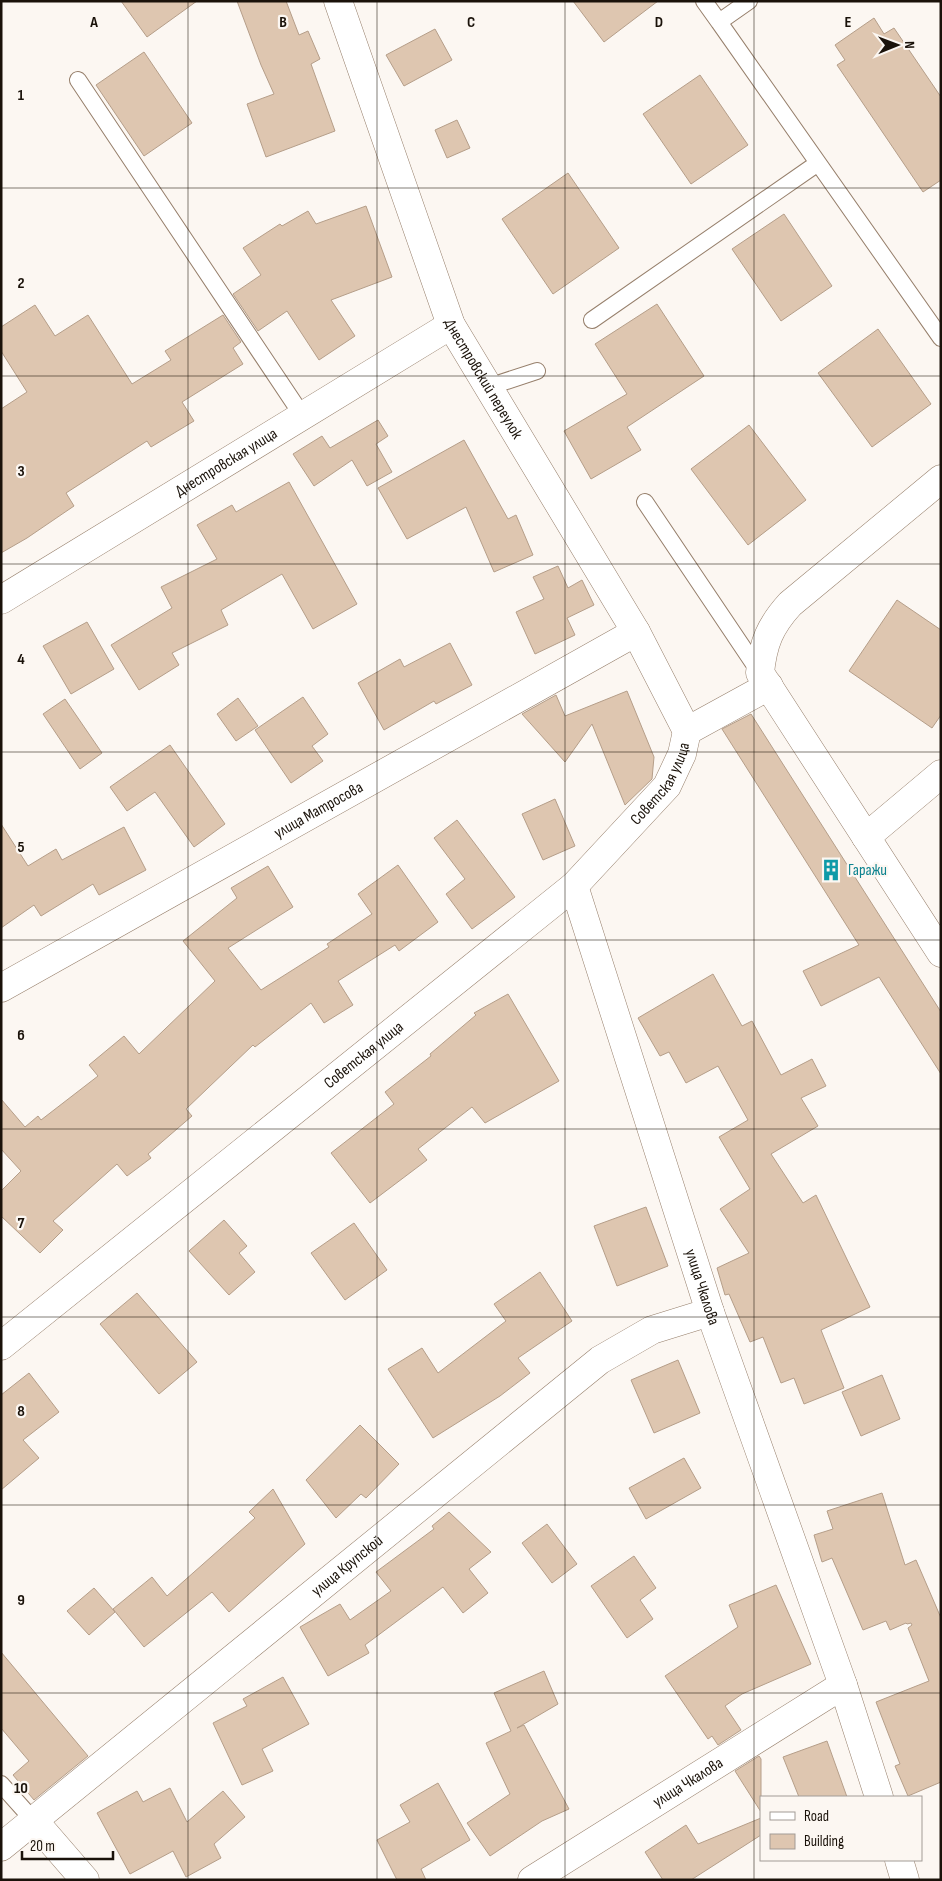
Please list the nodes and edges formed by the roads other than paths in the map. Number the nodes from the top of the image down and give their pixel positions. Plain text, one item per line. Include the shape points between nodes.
1 (338, 1) edge
2 (704, 1) edge
3 (715, 1) edge
4 (749, 1) edge
5 (719, 22) junction
6 (78, 80) dead end
7 (818, 163) junction
8 (592, 320) dead end
9 (451, 325) junction
10 (941, 338) edge
11 (537, 371) dead end
12 (488, 387) junction
13 (302, 415) junction
14 (941, 479) edge
15 (645, 502) dead end
16 (1, 600) edge
17 (636, 632) junction
18 (764, 679) junction
19 (687, 730) junction
20 (941, 774) edge
21 (866, 837) junction
22 (574, 886) junction
23 (941, 953) edge
24 (1, 988) edge
25 (710, 1312) junction
26 (1, 1346) edge
27 (843, 1686) junction
28 (1, 1784) edge
29 (879, 1796) edge
30 (34, 1821) junction
31 (1, 1847) edge
32 (899, 1861) edge
33 (85, 1880) edge
34 (532, 1880) edge
35 (905, 1880) edge

1 - 9 street, Днестровский переулок
2 - 5 lane
3 - 5 lane
4 - 5 lane
5 - 7 lane
6 - 13 lane
7 - 8 lane
7 - 10 lane
9 - 12 street, Днестровский переулок
9 - 13 street, Днестровская улица
11 - 12 lane
12 - 17 street, Днестровский переулок
13 - 16 street, Днестровская улица
14 - 18 street via 776,619 762,655
15 - 18 lane
17 - 19 street, Днестровский переулок
17 - 24 street, улица Матросова
18 - 19 street
18 - 21 street
19 - 22 street, Советская улица via 682,754 667,786
20 - 21 street
21 - 23 street
22 - 25 street, улица Чкалова
22 - 26 street, Советская улица
25 - 27 street, улица Чкалова
25 - 30 street, улица Крупской via 652,1330 600,1360
27 - 29 street, улица Чкалова
27 - 34 street, улица Чкалова
28 - 30 lane
30 - 31 street, улица Крупской
30 - 33 street
32 - 35 street

